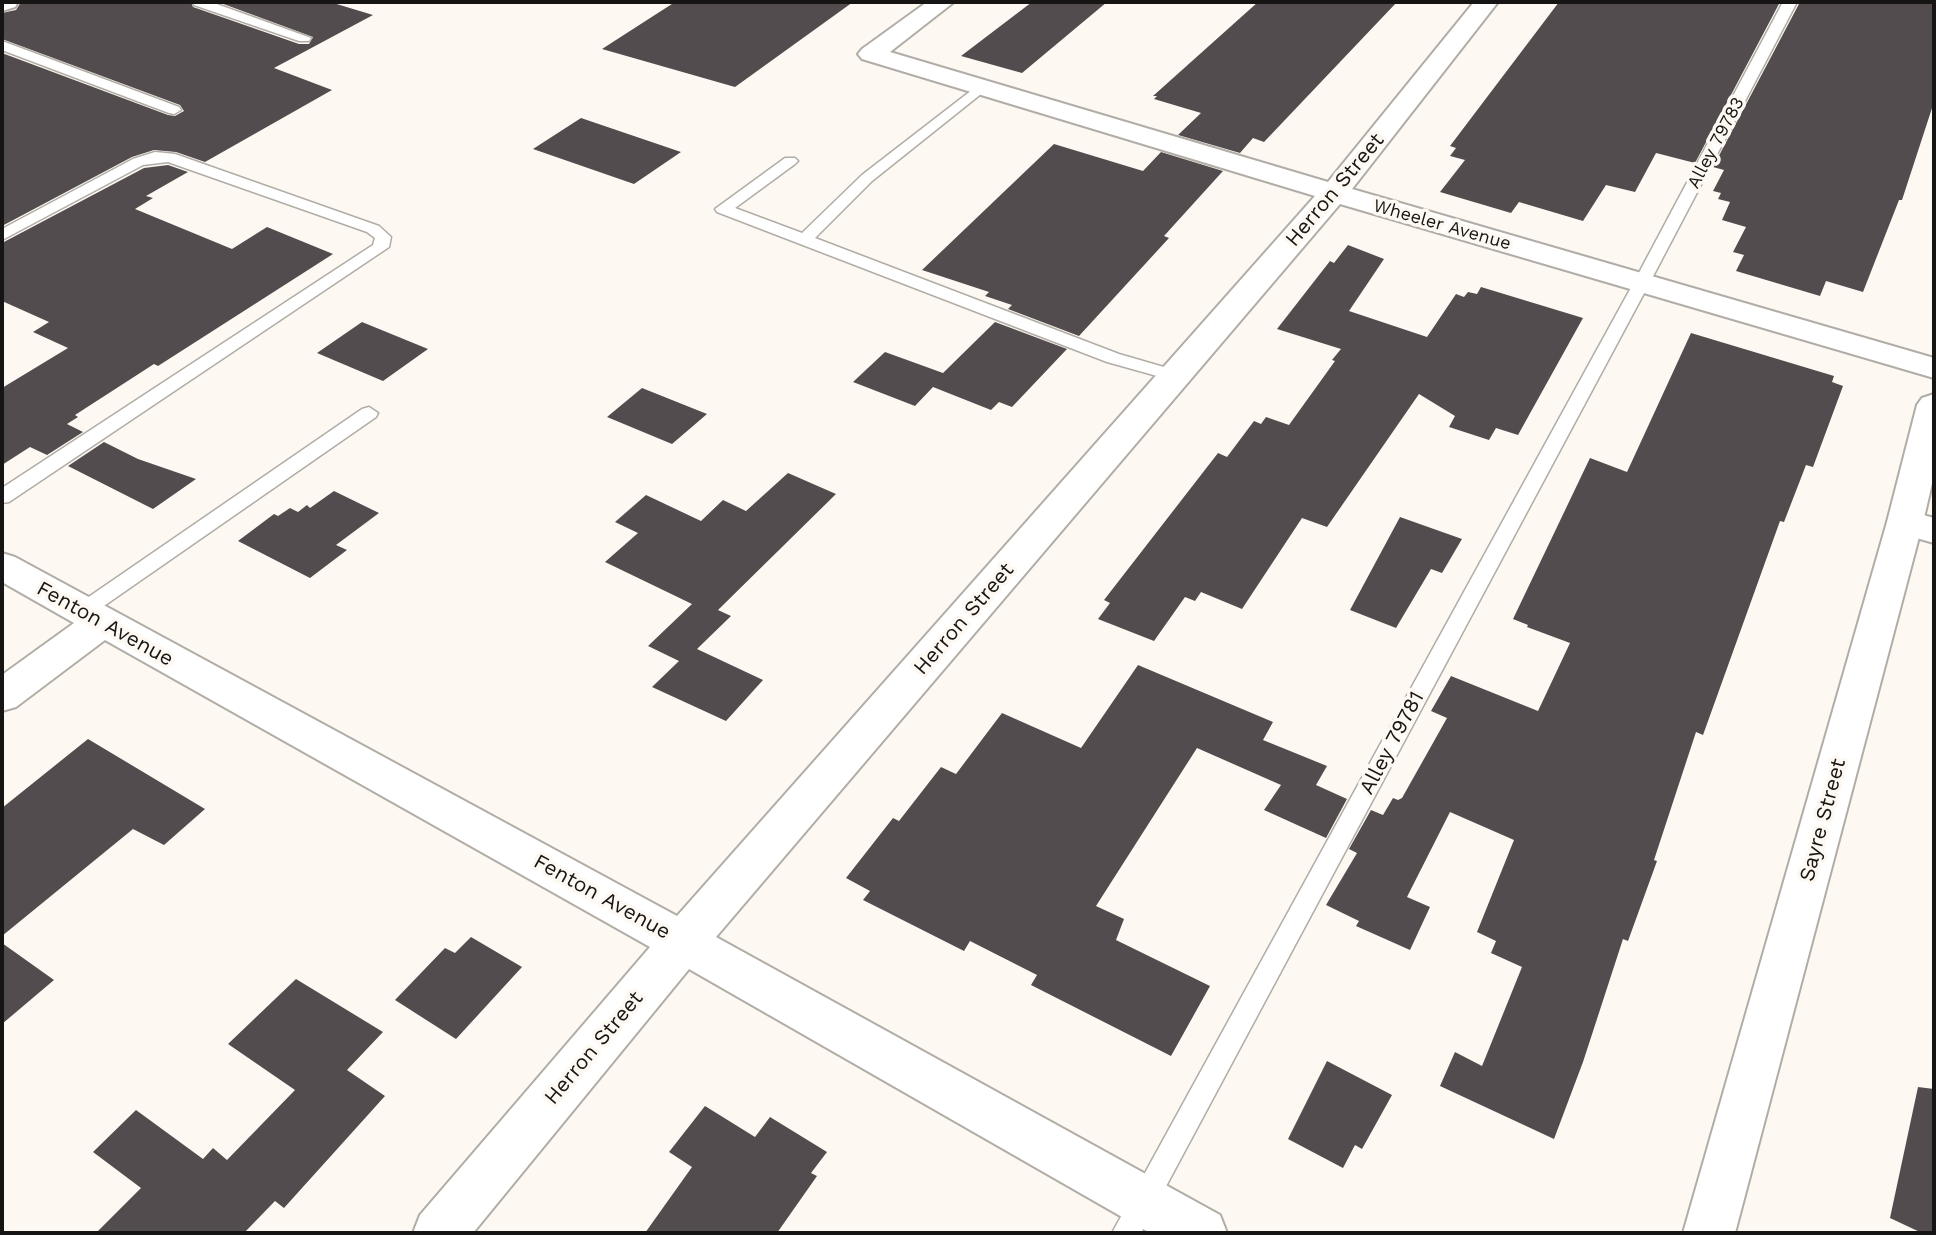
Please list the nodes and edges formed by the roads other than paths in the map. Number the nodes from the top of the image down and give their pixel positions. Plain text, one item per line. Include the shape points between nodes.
1 (199, 2) edge
2 (942, 2) edge
3 (1486, 2) edge
4 (1790, 2) edge
5 (304, 38) dead end
6 (2, 45) edge
7 (981, 87) junction
8 (174, 110) dead end
9 (790, 161) dead end
10 (1334, 193) junction
11 (2, 235) edge
12 (804, 240) junction
13 (1642, 284) junction
14 (1934, 368) edge
15 (1175, 376) junction
16 (1934, 405) edge
17 (369, 413) dead end
18 (2, 497) edge
19 (1920, 526) edge
20 (2, 566) edge
21 (91, 617) junction
22 (2, 696) edge
23 (683, 942) junction
24 (1135, 1218) edge
25 (439, 1233) edge
26 (1201, 1233) edge
27 (1709, 1233) edge

1 - 5 lane
2 - 7 street, Wheeler Avenue via 871,54
3 - 10 street, Herron Street
4 - 13 lane, Alley 79783
6 - 8 lane
7 - 10 street, Wheeler Avenue
7 - 12 lane via 867,178
9 - 12 lane via 723,209
10 - 13 street, Wheeler Avenue
10 - 15 street, Herron Street
11 - 18 lane via 138,162 170,158 373,229 383,237 381,247
12 - 15 lane via 1113,358
13 - 14 street, Wheeler Avenue
13 - 24 lane, Alley 79781
15 - 23 street, Herron Street
16 - 19 street, Sayre Street
17 - 21 lane
19 - 27 street, Sayre Street
20 - 21 street, Fenton Avenue
21 - 22 street
21 - 23 street, Fenton Avenue
23 - 24 street, Fenton Avenue
23 - 25 street, Herron Street
24 - 26 street, Fenton Avenue

